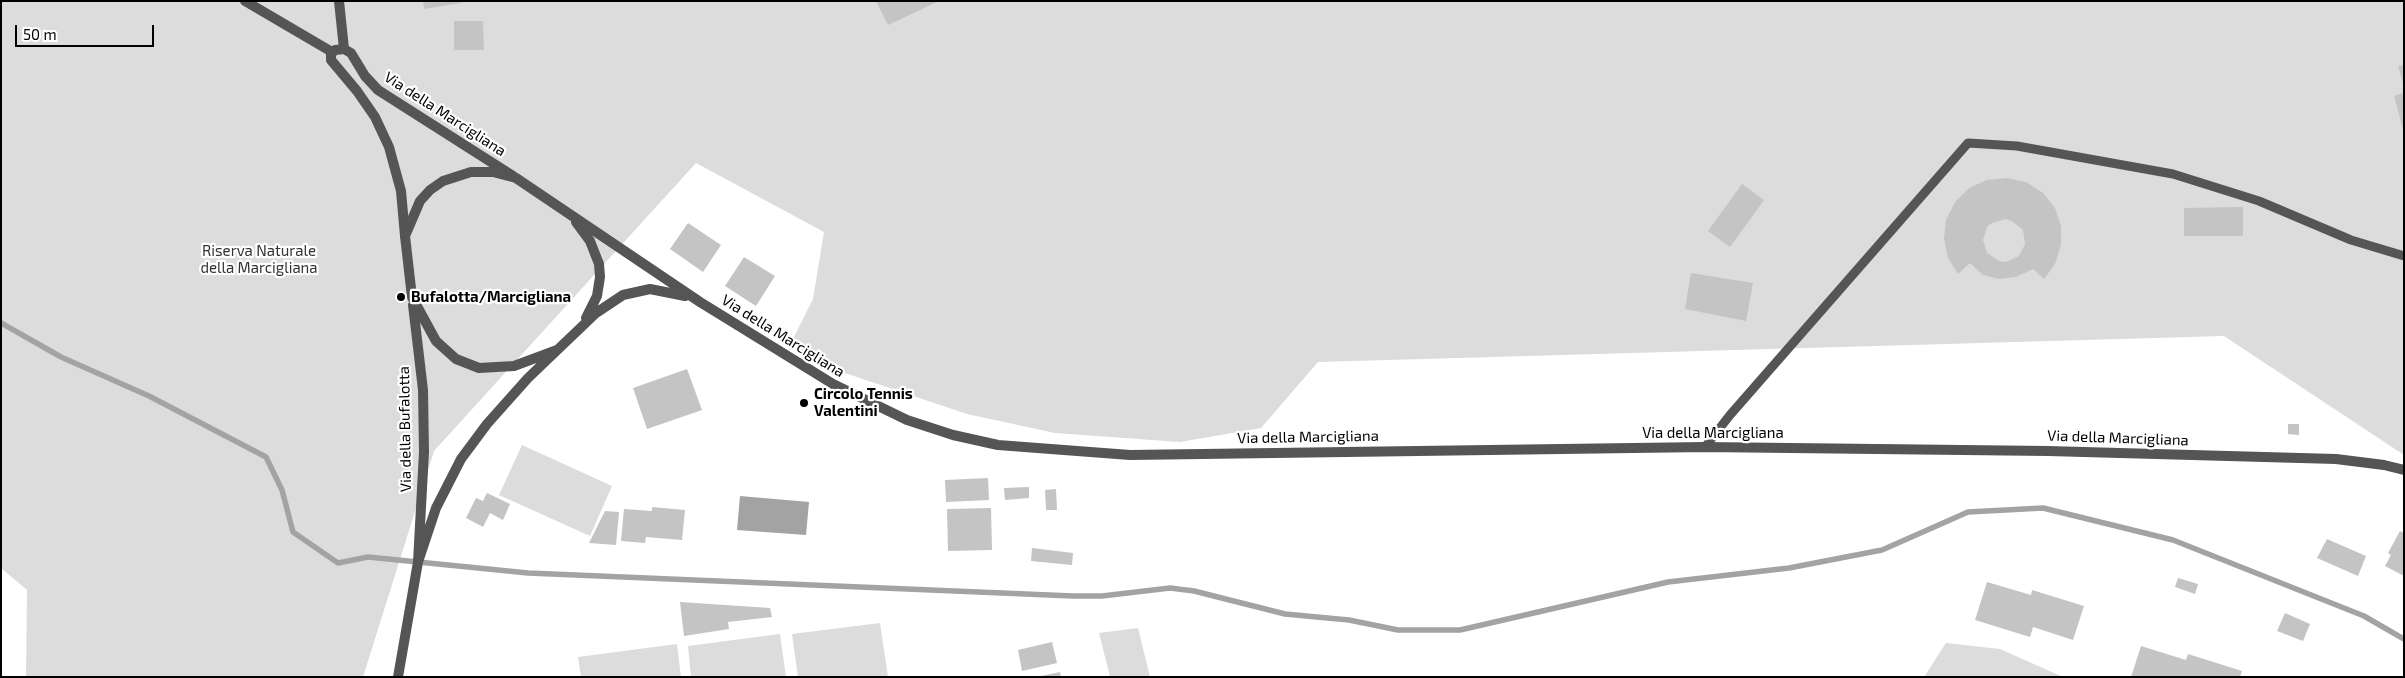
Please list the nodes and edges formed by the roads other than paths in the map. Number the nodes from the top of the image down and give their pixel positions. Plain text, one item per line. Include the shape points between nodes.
1 (245, 1) edge
2 (339, 1) edge
3 (344, 49) junction
4 (332, 52) junction
5 (516, 178) junction
6 (568, 213) junction
7 (404, 236) junction
8 (2404, 256) edge
9 (412, 297) junction
10 (700, 302) junction
11 (581, 328) junction
12 (557, 350) junction
13 (1705, 447) junction
14 (2404, 470) edge
15 (418, 562) junction
16 (398, 677) edge

1 - 4 street
2 - 3 street
3 - 4 street
3 - 5 street, Via della Marcigliana via 355,58 374,87
4 - 7 street via 331,60 358,91 375,117 389,148 401,191
5 - 6 street, Via della Marcigliana
5 - 7 street via 482,171 456,175 443,181 420,201
6 - 10 street, Via della Marcigliana
6 - 11 street via 590,241 599,264 597,296
7 - 9 street, Via della Bufalotta
8 - 13 lane via 2351,240 2259,201 2173,174 2017,146 1968,143
9 - 12 street via 436,341 446,352 467,365 514,366
9 - 15 street, Via della Bufalotta via 423,390 424,452
10 - 11 street, Via della Bufalotta via 669,291 641,289 609,303
10 - 13 street, Via della Marcigliana via 821,378 871,404 938,431 998,445 1130,455
11 - 12 street, Via della Bufalotta
12 - 15 street, Via della Bufalotta via 497,412 461,459 436,508
13 - 14 street, Via della Marcigliana via 2048,451 2336,459
15 - 16 street, Via della Bufalotta

